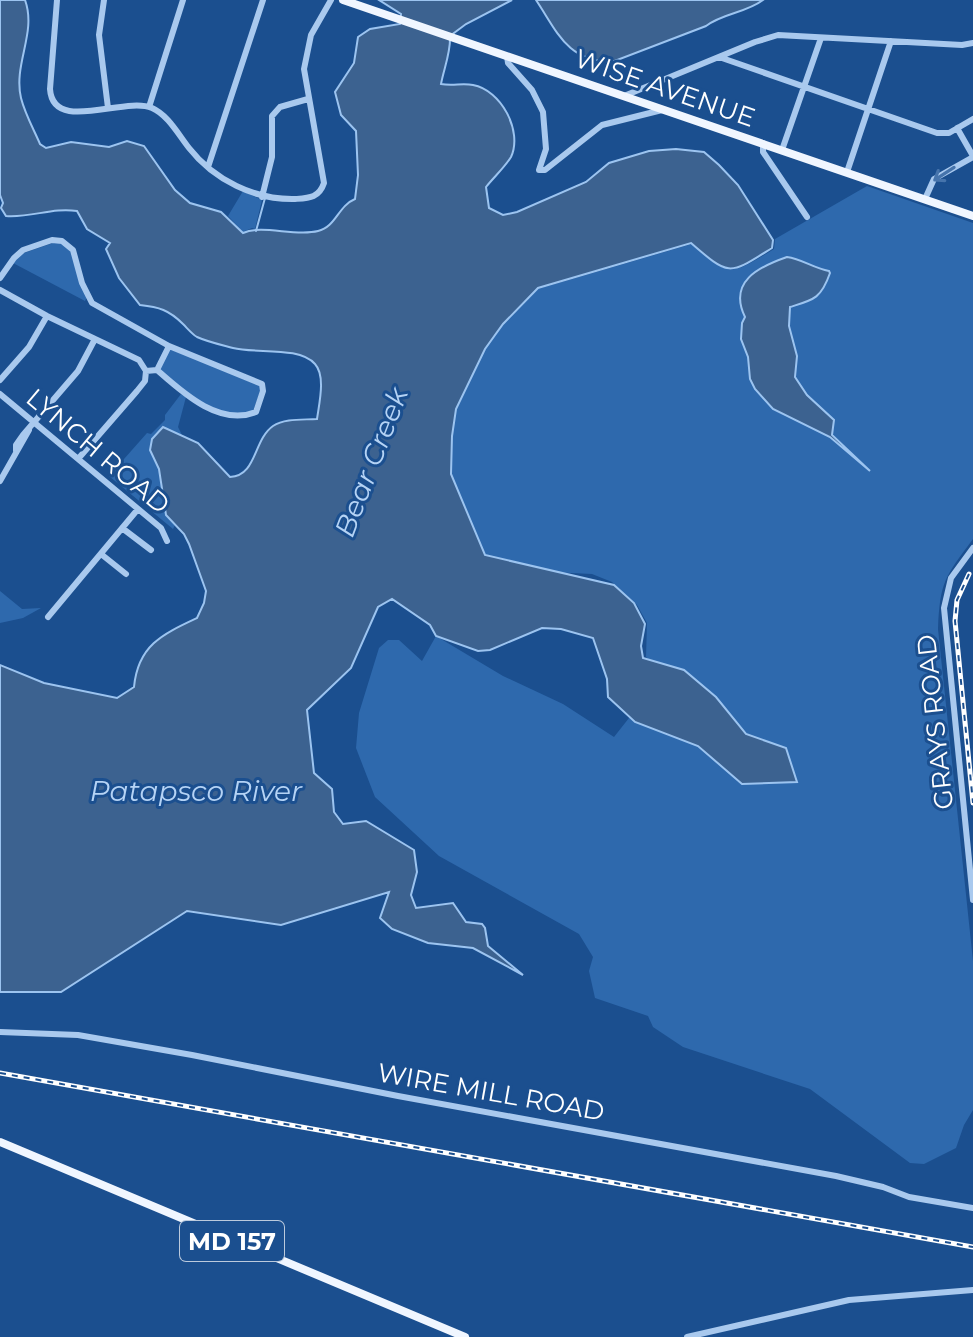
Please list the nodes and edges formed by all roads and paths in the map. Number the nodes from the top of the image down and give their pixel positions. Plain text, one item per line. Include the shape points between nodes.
1 (57, 0) edge
2 (104, 0) edge
3 (183, 0) edge
4 (263, 0) edge
5 (331, 0) edge
6 (343, 0) edge
7 (821, 38) junction
8 (891, 41) junction
9 (973, 43) edge
10 (507, 56) junction
11 (719, 57) junction
12 (804, 87) junction
13 (624, 96) junction
14 (308, 99) junction
15 (149, 107) junction
16 (108, 108) junction
17 (663, 109) junction
18 (868, 109) junction
19 (973, 119) edge
20 (957, 128) junction
21 (763, 143) junction
22 (782, 150) junction
23 (973, 156) edge
24 (208, 167) junction
25 (847, 172) junction
26 (262, 197) junction
27 (925, 199) junction
28 (973, 216) edge
29 (807, 217) dead end
30 (0, 278) edge
31 (1, 293) edge
32 (47, 316) junction
33 (95, 339) junction
34 (169, 346) junction
35 (157, 370) junction
36 (146, 371) junction
37 (0, 380) edge
38 (0, 394) edge
39 (34, 422) junction
40 (78, 459) junction
41 (0, 481) edge
42 (138, 509) junction
43 (122, 528) junction
44 (167, 541) dead end
45 (973, 548) edge
46 (151, 550) dead end
47 (101, 554) junction
48 (126, 574) dead end
49 (48, 617) dead end
50 (973, 900) edge
51 (0, 1032) edge
52 (0, 1142) edge
53 (973, 1208) edge
54 (973, 1290) edge
55 (465, 1337) edge
56 (687, 1337) edge

1 - 16 street via 52,100 70,112
2 - 16 street via 99,35
3 - 15 street
4 - 24 street
5 - 14 street via 308,45
6 - 10 main road, WISE AVENUE
7 - 8 street
7 - 11 street via 772,36
7 - 12 street
8 - 9 street
8 - 18 street
10 - 13 main road, WISE AVENUE
10 - 17 street via 543,112 546,149 540,170 602,125
11 - 12 street
11 - 13 street
12 - 18 street
12 - 22 street
13 - 17 main road, WISE AVENUE
14 - 26 street via 280,107 272,116 272,157
14 - 26 street via 323,187 311,198
15 - 16 street
15 - 24 street
17 - 21 main road, WISE AVENUE
18 - 20 street via 937,133
18 - 25 street
19 - 20 street
20 - 23 street
21 - 22 main road, WISE AVENUE
21 - 29 street via 763,152
22 - 25 main road, WISE AVENUE
23 -> 27 street via 934,179
24 - 26 street
25 - 27 main road, WISE AVENUE
27 - 28 main road, WISE AVENUE
30 - 34 street via 23,250 62,241 73,251 92,303
31 - 32 street
32 - 33 street
32 - 37 street
33 - 36 street via 139,360
33 - 39 street via 78,371
34 - 35 street
34 - 35 street via 262,384 256,412 234,415 200,406
35 - 36 street
36 - 40 street via 145,381
38 - 39 street, LYNCH ROAD
39 - 40 street, LYNCH ROAD
39 - 41 street via 16,445
40 - 42 street, LYNCH ROAD
42 - 43 street
42 - 44 street, LYNCH ROAD via 161,528
43 - 46 street
43 - 47 street
45 - 50 street, GRAYS ROAD via 951,578 944,608
47 - 48 street
47 - 49 street
51 - 53 street, WIRE MILL ROAD via 78,1035 192,1055 836,1176
52 - 55 main road, MD 157
54 - 56 street via 849,1300

